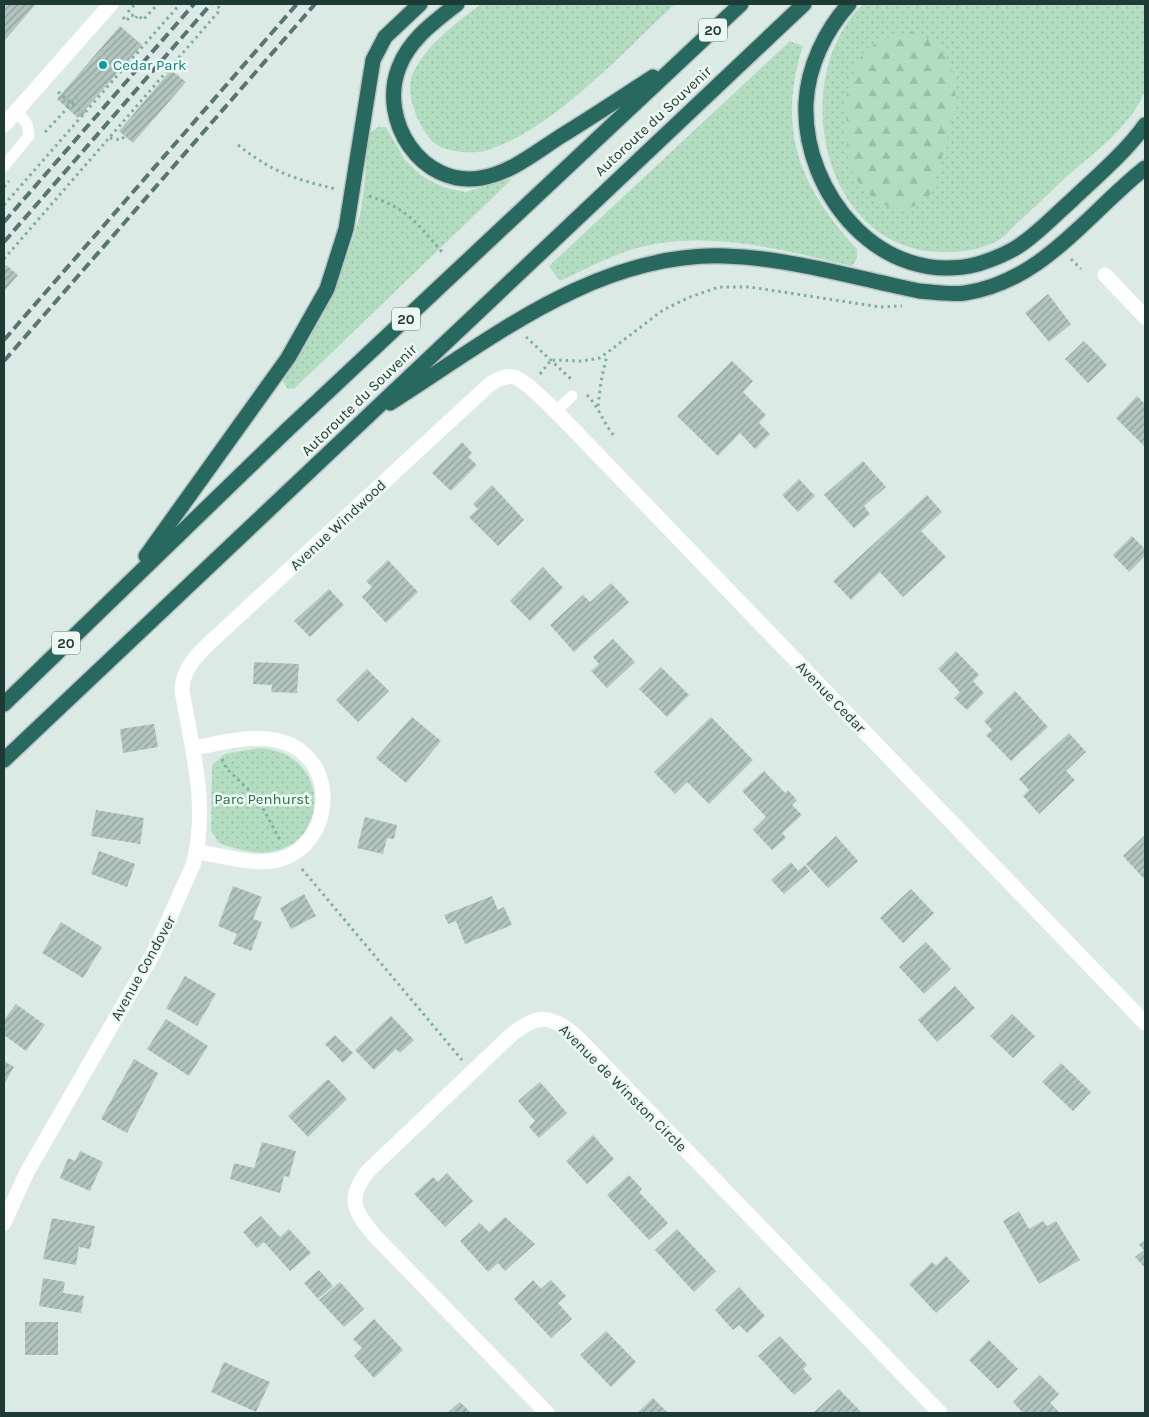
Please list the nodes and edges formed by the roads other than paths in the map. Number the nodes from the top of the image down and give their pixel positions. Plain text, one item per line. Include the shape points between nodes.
1 (111, 4) edge
2 (420, 4) edge
3 (457, 4) edge
4 (741, 4) edge
5 (804, 4) edge
6 (848, 4) edge
7 (686, 56) junction
8 (17, 111) junction
9 (4, 125) edge
10 (1145, 125) edge
11 (4, 166) edge
12 (1145, 168) edge
13 (1105, 275) dead end
14 (1145, 317) edge
15 (513, 376) joint
16 (572, 396) dead end
17 (555, 412) junction
18 (363, 420) junction
19 (128, 583) junction
20 (182, 691) joint
21 (4, 704) edge
22 (193, 748) junction
23 (4, 760) edge
24 (197, 852) junction
25 (1145, 1023) edge
26 (4, 1223) edge
27 (548, 1413) edge
28 (940, 1413) edge

1 - 8 street
2 - 19 highway via 385,37 373,60 346,229 335,270 321,302 288,358 222,446
3 - 7 highway via 410,46 398,68 394,95 397,120 408,145 428,166 453,178 481,178 508,169
4 - 7 highway, Autoroute du Souvenir / 20
5 - 18 highway, Autoroute du Souvenir
6 - 10 highway via 820,47 809,83 807,120 813,157 828,192 848,222 876,246 908,262 958,267 1009,252 1036,233 1076,196
7 - 19 highway, Autoroute du Souvenir / 20
8 - 9 street
8 - 11 lane via 27,124 29,136
12 - 18 highway via 1044,259 1000,284 963,293 943,293 747,258 703,257 649,263 600,279 531,314
13 - 14 street
15 - 17 street, Avenue Cedar via 530,387
15 - 20 street, Avenue Windwood via 489,385 216,637 189,666
16 - 17 lane
17 - 25 street, Avenue Cedar
18 - 23 highway, Autoroute du Souvenir
19 - 21 highway, Autoroute du Souvenir / 20
20 - 22 street, Avenue Condover
22 - 24 street, Avenue Condover via 199,811
22 - 24 street via 262,738 291,745 305,755 318,773 324,802 322,817 315,831 298,849 281,859 262,861
24 - 26 street, Avenue Condover via 189,879 154,952 27,1172
27 - 28 street, Avenue de Winston Circle via 374,1235 358,1213 354,1201 355,1190 368,1172 510,1036 526,1024 540,1019 555,1020 578,1038

